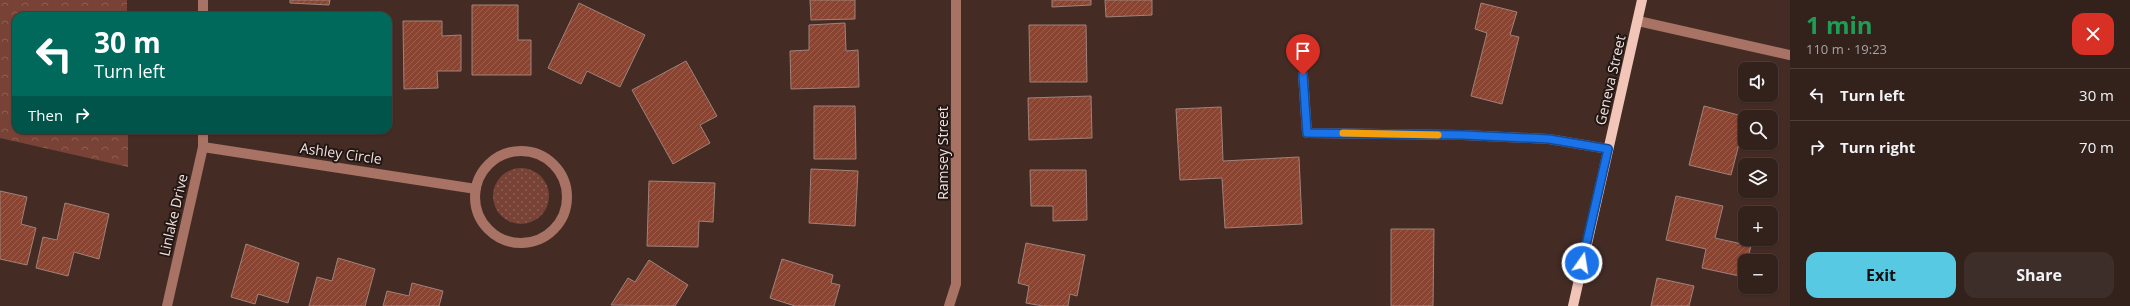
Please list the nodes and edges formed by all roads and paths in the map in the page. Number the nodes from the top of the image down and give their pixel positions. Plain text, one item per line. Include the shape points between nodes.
1 (204, 0) edge
2 (956, 0) edge
3 (1642, 0) edge
4 (203, 12) edge
5 (1638, 21) junction
6 (1790, 55) edge
7 (1303, 75) dead end
8 (203, 134) edge
9 (203, 147) junction
10 (1608, 149) junction
11 (476, 189) junction
12 (167, 306) edge
13 (949, 306) edge
14 (1573, 306) edge

1 - 4 street
2 - 13 street, Ramsey Street via 956,284
3 - 5 main road, Geneva Street
5 - 6 street
5 - 10 main road, Geneva Street
7 - 10 street via 1307,133 1549,139
8 - 9 street, Linlake Drive
9 - 11 street, Ashley Circle
9 - 12 street, Linlake Drive
10 - 14 main road, Geneva Street
11 - 11 street via 476,204 481,219 491,231 504,240 519,243 535,241 549,234 559,223 566,208 564,179 545,157 531,152 516,151 502,155 490,163 481,175

